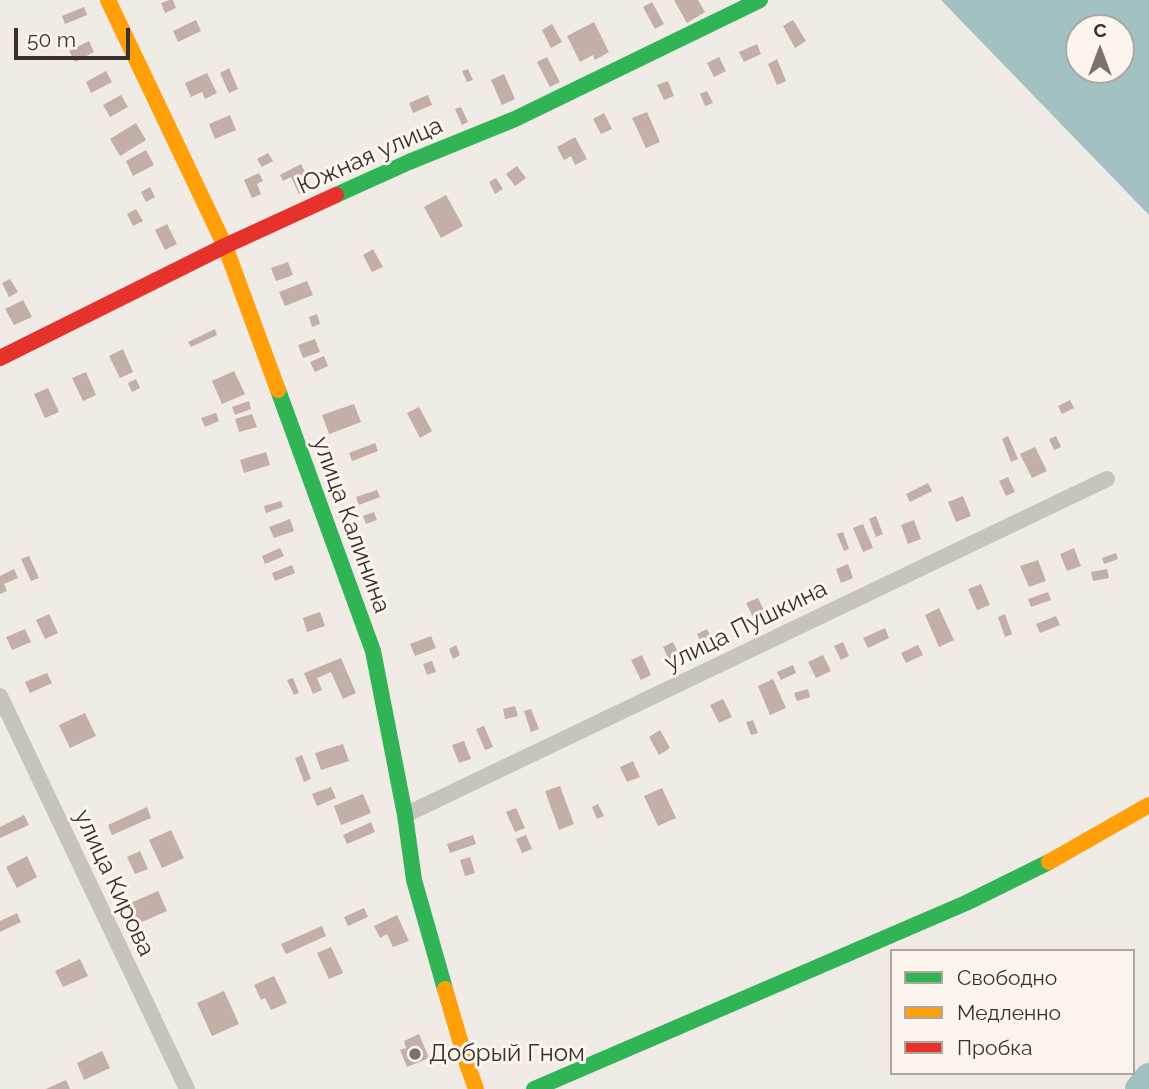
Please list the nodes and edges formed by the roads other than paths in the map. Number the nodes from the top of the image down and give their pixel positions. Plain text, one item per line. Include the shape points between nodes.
1 (108, 0) edge
2 (760, 0) edge
3 (225, 246) junction
4 (0, 358) edge
5 (1107, 479) dead end
6 (0, 696) edge
7 (1149, 805) edge
8 (405, 815) junction
9 (187, 1089) edge
10 (476, 1089) edge
11 (534, 1089) edge

1 - 3 street, улица Калинина
2 - 3 street, Южная улица via 515,119
3 - 4 street, Южная улица
3 - 8 street, улица Калинина via 373,651
5 - 8 street, улица Пушкина
6 - 9 street, улица Кирова
7 - 11 street via 966,903
8 - 10 street, улица Калинина via 414,880

